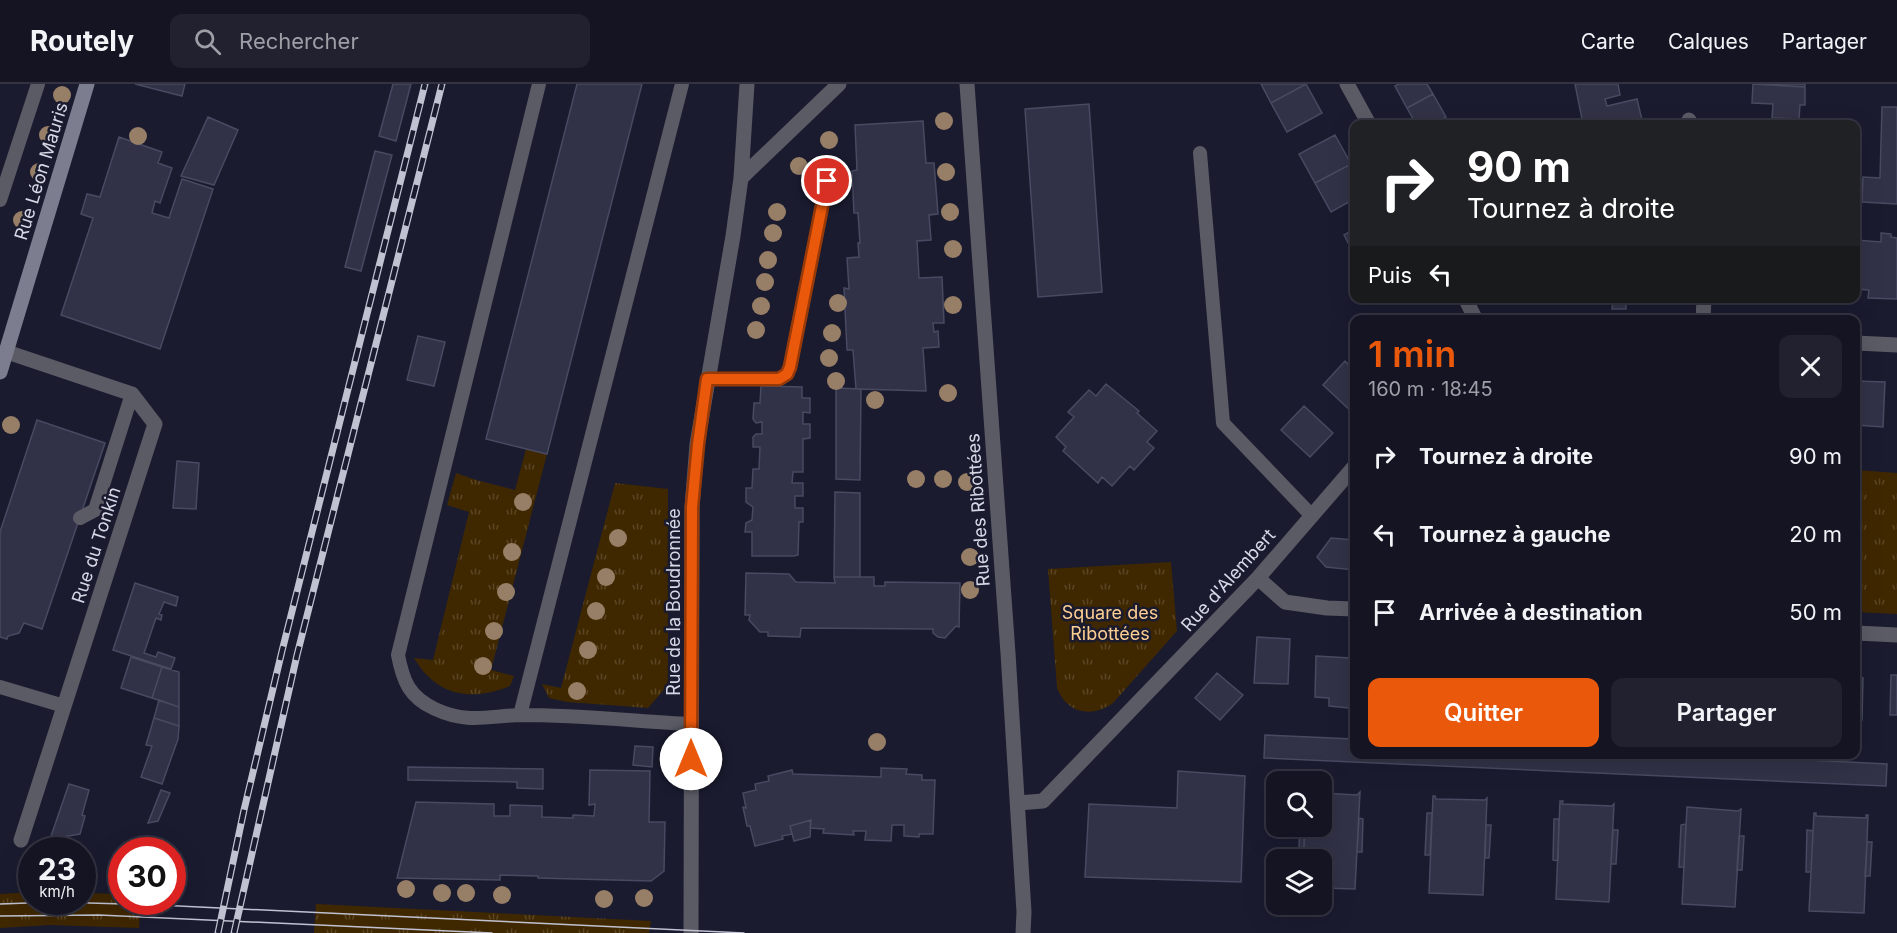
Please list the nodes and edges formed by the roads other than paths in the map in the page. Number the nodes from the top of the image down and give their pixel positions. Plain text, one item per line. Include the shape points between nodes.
1 (38, 84) edge
2 (87, 84) edge
3 (539, 84) edge
4 (682, 84) edge
5 (747, 84) edge
6 (839, 84) edge
7 (967, 84) edge
8 (1347, 84) edge
9 (1367, 120) edge
10 (1200, 153) dead end
11 (741, 178) junction
12 (827, 181) dead end
13 (0, 200) edge
14 (1860, 344) edge
15 (1897, 345) edge
16 (7, 352) junction
17 (0, 372) edge
18 (707, 379) junction
19 (132, 394) junction
20 (1350, 471) edge
21 (1312, 516) junction
22 (80, 518) dead end
23 (1258, 578) junction
24 (1350, 609) edge
25 (1860, 633) edge
26 (1897, 635) edge
27 (0, 687) edge
28 (64, 706) junction
29 (520, 715) junction
30 (691, 724) junction
31 (1018, 803) junction
32 (22, 837) edge
33 (691, 933) edge
34 (1023, 933) edge

1 - 13 lane
2 - 16 main road, Rue Léon Mauris
3 - 29 lane via 398,655 403,680 417,698 436,710 472,720
4 - 29 lane
5 - 11 street, Rue de la Boudronnée
6 - 11 street
7 - 31 street, Rue des Ribottées
8 - 9 street
10 - 21 lane via 1223,423
11 - 18 street, Rue de la Boudronnée
12 - 18 lane via 787,374 779,379
14 - 15 street
16 - 17 main road, Rue Léon Mauris
16 - 19 street
18 - 30 street, Rue de la Boudronnée via 692,507
19 - 22 lane via 94,510
19 - 28 street, Rue du Tonkin via 155,424
20 - 21 street, Rue d'Alembert
21 - 23 street, Rue d'Alembert
23 - 24 street via 1285,602
23 - 31 street, Rue d'Alembert via 1043,801
25 - 26 street
27 - 28 lane
28 - 32 street, Rue du Tonkin
29 - 30 lane
30 - 33 street, Rue de la Boudronnée
31 - 34 street, Rue des Ribottées

